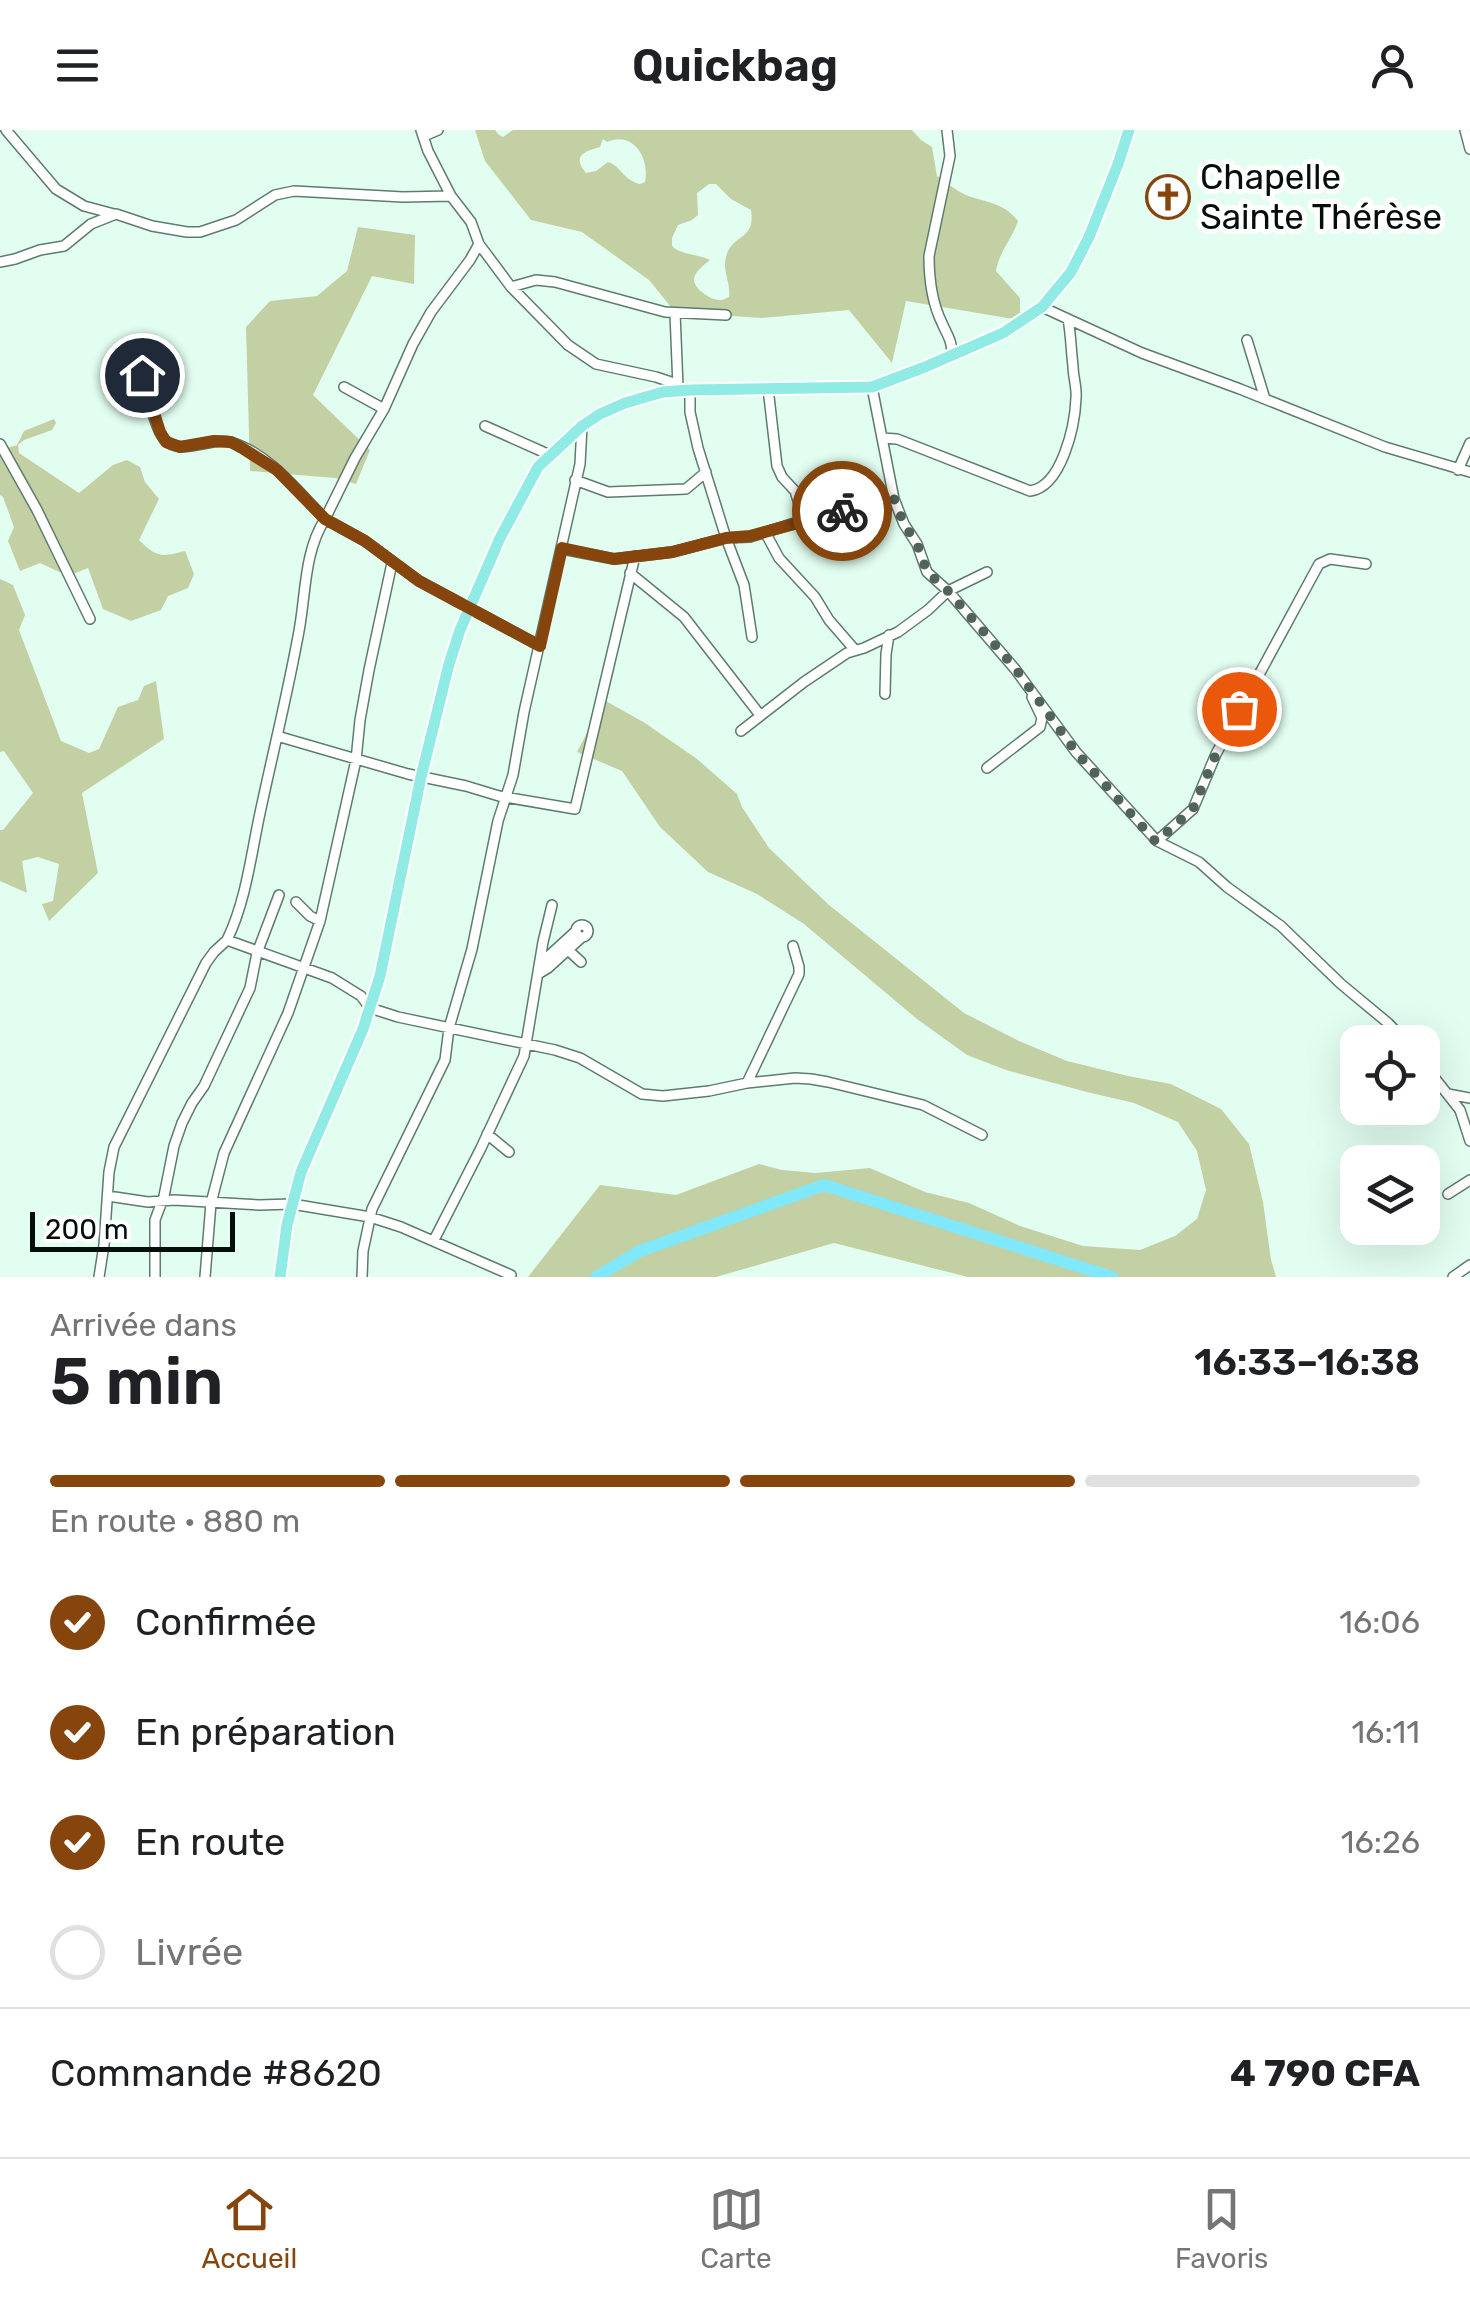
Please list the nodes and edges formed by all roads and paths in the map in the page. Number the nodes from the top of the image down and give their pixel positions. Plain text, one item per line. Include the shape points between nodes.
1 (6, 130) edge
2 (438, 130) edge
3 (947, 130) edge
4 (1128, 130) edge
5 (1465, 130) edge
6 (422, 133) edge
7 (1470, 149) edge
8 (451, 196) junction
9 (116, 214) junction
10 (479, 244) junction
11 (0, 262) edge
12 (511, 288) junction
13 (1042, 307) junction
14 (674, 313) junction
15 (726, 315) dead end
16 (1068, 319) junction
17 (1247, 340) dead end
18 (128, 346) dead end
19 (952, 354) junction
20 (344, 387) dead end
21 (872, 387) junction
22 (768, 388) junction
23 (684, 389) junction
24 (1265, 399) junction
25 (384, 409) junction
26 (485, 426) dead end
27 (582, 426) junction
28 (882, 438) junction
29 (1470, 443) edge
30 (0, 444) edge
31 (550, 455) junction
32 (1458, 470) junction
33 (706, 472) junction
34 (1470, 472) edge
35 (576, 480) junction
36 (894, 499) junction
37 (325, 519) junction
38 (804, 520) junction
39 (764, 532) junction
40 (726, 538) junction
41 (562, 548) junction
42 (635, 556) junction
43 (392, 563) junction
44 (1366, 564) dead end
45 (987, 572) dead end
46 (630, 573) junction
47 (948, 591) junction
48 (470, 607) junction
49 (90, 618) dead end
50 (888, 635) junction
51 (752, 637) dead end
52 (540, 646) junction
53 (856, 650) junction
54 (1024, 681) junction
55 (885, 694) dead end
56 (760, 715) junction
57 (741, 731) dead end
58 (277, 736) junction
59 (356, 760) junction
60 (986, 768) dead end
61 (421, 778) junction
62 (506, 796) junction
63 (1156, 842) junction
64 (279, 895) dead end
65 (296, 902) dead end
66 (552, 905) dead end
67 (320, 921) junction
68 (228, 940) junction
69 (792, 946) dead end
70 (568, 950) junction
71 (257, 953) junction
72 (581, 962) dead end
73 (305, 968) junction
74 (539, 968) junction
75 (370, 1008) junction
76 (1391, 1025) edge
77 (449, 1028) junction
78 (527, 1043) junction
79 (747, 1082) junction
80 (1440, 1086) edge
81 (1446, 1094) junction
82 (1470, 1098) edge
83 (488, 1134) junction
84 (982, 1135) dead end
85 (1470, 1141) edge
86 (509, 1152) dead end
87 (1470, 1180) edge
88 (1448, 1194) dead end
89 (108, 1196) junction
90 (161, 1202) junction
91 (211, 1203) junction
92 (292, 1204) junction
93 (370, 1217) junction
94 (434, 1240) junction
95 (1470, 1265) edge
96 (511, 1275) edge
97 (99, 1277) edge
98 (155, 1277) edge
99 (205, 1277) edge
100 (280, 1277) edge
101 (362, 1277) edge
102 (1453, 1277) edge

1 - 9 street via 56,189
2 - 6 street
3 - 19 street via 950,156 928,268
4 - 13 main road via 1089,237
5 - 7 street
6 - 8 street
8 - 9 street via 294,191 200,232
8 - 10 street
9 - 11 street via 64,246
10 - 12 street
10 - 25 street via 422,328
12 - 14 street via 554,282
12 - 23 street via 584,357
13 - 16 street
13 - 19 main road
14 - 15 street
14 - 23 street
16 - 24 street
16 - 28 street via 1076,398 1065,453 1041,488 1030,491
17 - 24 street
18 - 37 street via 166,442 231,442 277,470
19 - 21 main road
20 - 25 street
21 - 22 main road
21 - 28 street
22 - 23 main road
22 - 38 street via 777,466
23 - 27 main road via 625,403
23 - 33 street
24 - 32 street
25 - 37 street
26 - 31 street
27 - 31 main road
27 - 35 street
28 - 36 street
29 - 32 street
30 - 49 street
31 - 48 main road via 516,506
32 - 34 street
33 - 35 street via 686,490 608,492
33 - 40 street
35 - 41 street
36 - 38 street
36 - 47 street via 927,572
37 - 43 street
37 - 58 street via 309,558
38 - 39 street
39 - 40 street
39 - 53 street
40 - 42 street
40 - 51 street via 744,585
41 - 42 street via 614,559
41 - 52 street
42 - 46 street
43 - 48 street
43 - 59 street
44 - 63 street via 1319,564 1193,809
45 - 47 street
46 - 56 street via 684,617
46 - 62 street via 574,809
47 - 50 street
47 - 54 street
48 - 52 street
48 - 61 main road
50 - 53 street
50 - 55 street
52 - 62 street
53 - 56 street
54 - 60 street via 1042,723
54 - 63 street
56 - 57 street
58 - 59 street
58 - 68 street via 253,858
59 - 61 street
59 - 67 street
61 - 62 street
61 - 75 main road
62 - 77 street
63 - 76 street via 1204,865
64 - 71 street
65 - 67 street
66 - 74 street
67 - 73 street
68 - 71 street
68 - 89 street via 206,964 132,1107 114,1147
69 - 79 street via 799,974
70 - 72 street
70 - 74 street
70 - 74 street via 579,934
71 - 73 street
71 - 90 street via 250,988 182,1124
73 - 75 street via 332,978
73 - 91 street via 232,1133
74 - 78 street
75 - 77 street
75 - 92 main road
77 - 78 street
77 - 93 street via 436,1083
78 - 79 street via 580,1058 642,1094
78 - 83 street
79 - 84 street via 828,1082 922,1105
80 - 81 street
81 - 82 street
81 - 85 street via 1460,1110
83 - 86 street
83 - 94 street
87 - 88 street
89 - 90 street
89 - 97 street
90 - 91 street
90 - 98 street
91 - 92 street
91 - 99 street
92 - 93 street
92 - 100 main road
93 - 94 street
93 - 101 street
94 - 96 street
95 - 102 street

